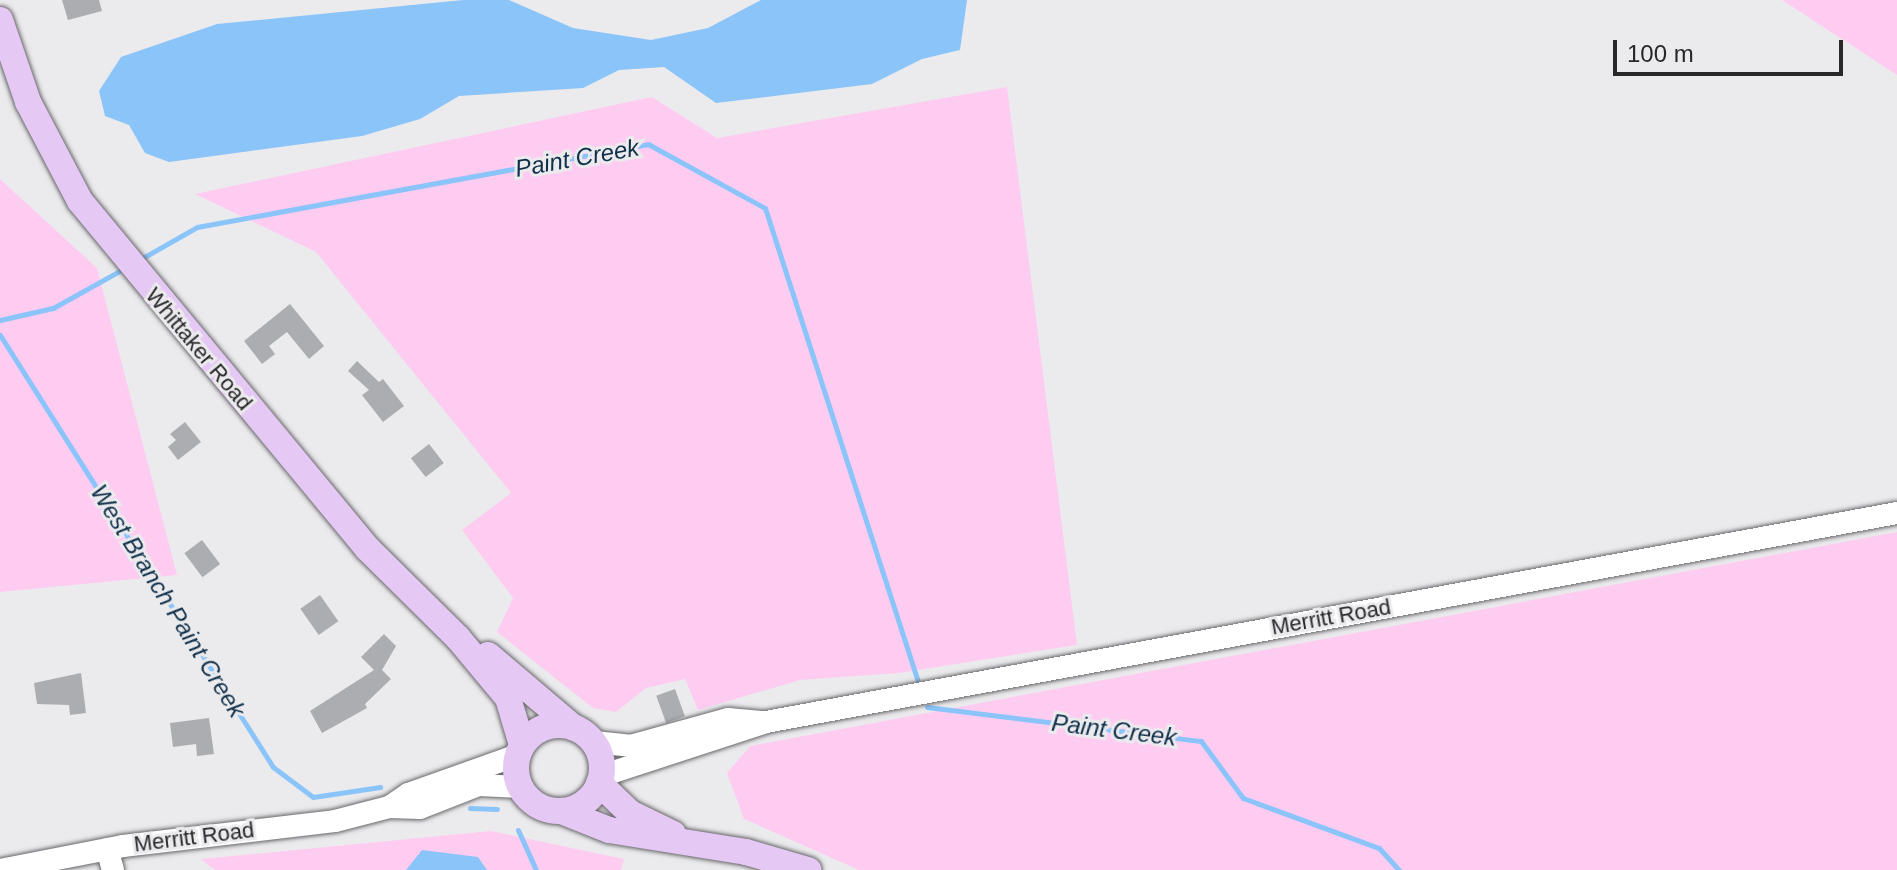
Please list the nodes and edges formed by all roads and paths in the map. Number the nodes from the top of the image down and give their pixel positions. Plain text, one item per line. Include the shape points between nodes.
1 (0, 20) edge
2 (1897, 513) edge
3 (458, 638) junction
4 (766, 722) junction
5 (584, 735) junction
6 (520, 750) junction
7 (600, 780) junction
8 (520, 787) junction
9 (389, 807) junction
10 (561, 811) junction
11 (687, 841) junction
12 (110, 860) edge
13 (0, 870) edge
14 (808, 870) edge

1 - 3 main road, Whittaker Road via 39,127 80,201 112,245 367,548
2 - 4 street, Merritt Road
3 - 5 main road, Whittaker Road via 489,656
3 - 6 main road, Whittaker Road via 508,698
4 - 5 street, Merritt Road via 728,719 630,746
4 - 7 street, Merritt Road
5 - 6 main road via 551,726
5 - 7 main road
6 - 8 main road
6 - 9 street, Merritt Road via 408,794
7 - 10 main road via 584,803
7 - 11 main road via 630,813
8 - 9 street, Merritt Road via 479,785 420,808
8 - 10 main road via 537,805
9 - 12 street, Merritt Road
10 - 11 main road via 635,836
11 - 14 main road
12 - 13 street, Merritt Road

